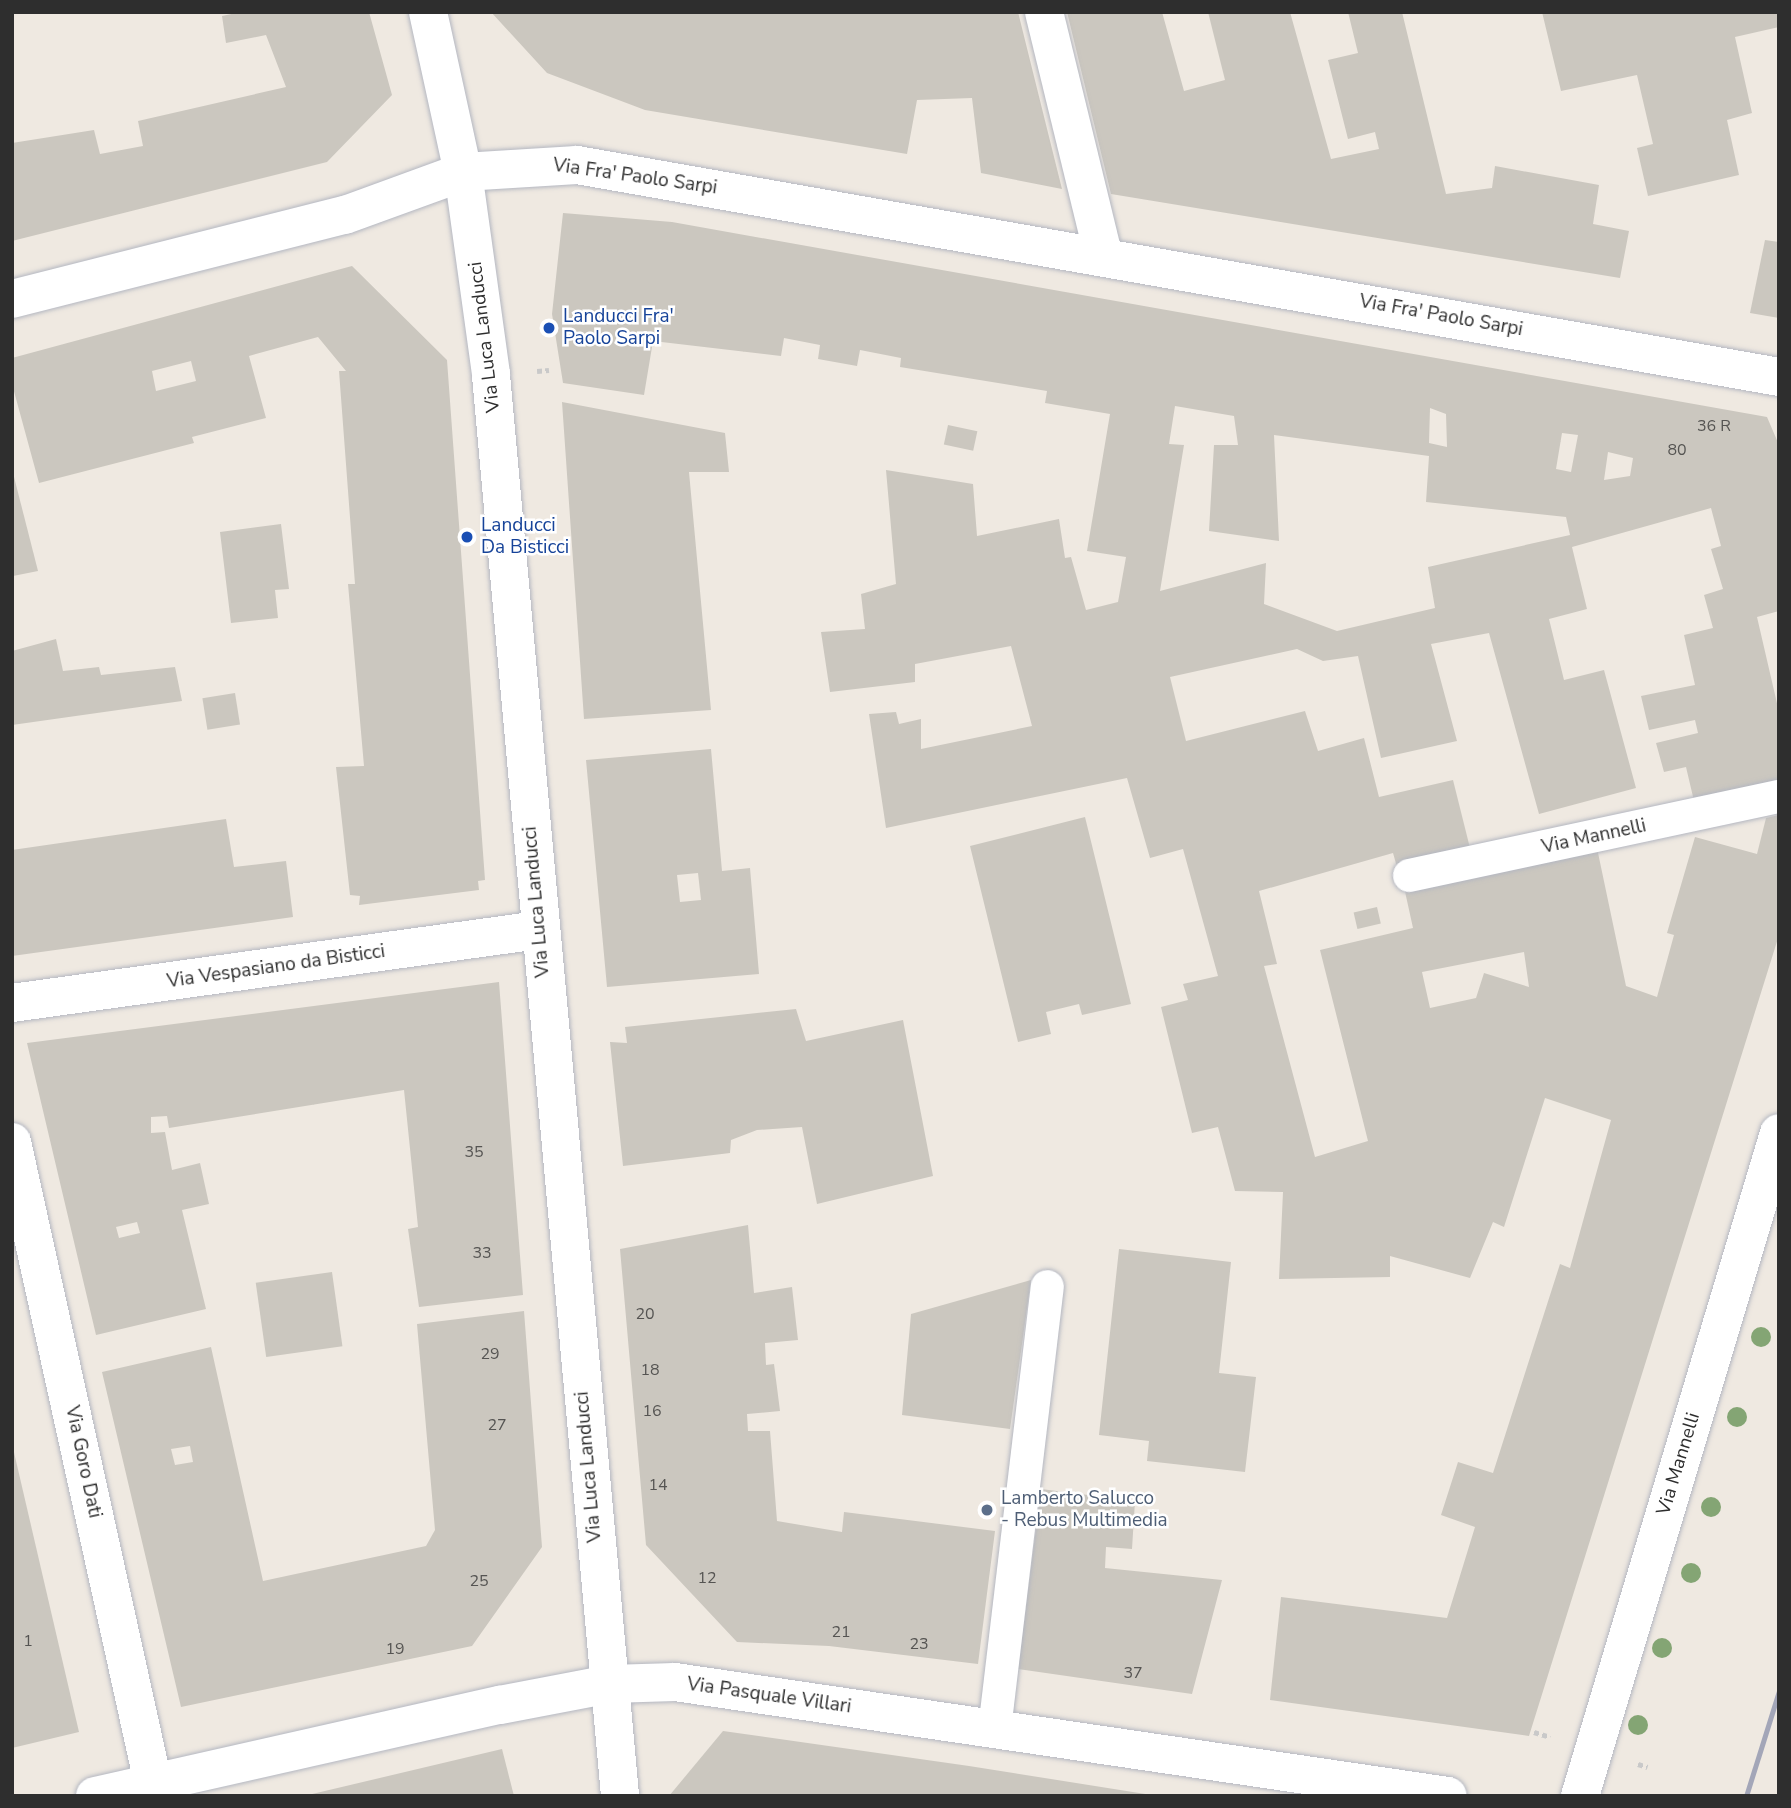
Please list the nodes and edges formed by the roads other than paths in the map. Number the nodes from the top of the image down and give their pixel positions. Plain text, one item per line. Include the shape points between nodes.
1 (428, 12) edge
2 (1044, 12) edge
3 (463, 172) junction
4 (1103, 254) junction
5 (12, 299) edge
6 (1779, 377) edge
7 (1779, 796) edge
8 (1409, 875) dead end
9 (540, 930) junction
10 (12, 1003) edge
11 (1779, 1132) edge
12 (12, 1142) edge
13 (1047, 1286) dead end
14 (610, 1684) junction
15 (994, 1729) junction
16 (153, 1783) junction
17 (94, 1796) edge
18 (620, 1796) edge
19 (1448, 1796) edge
20 (1580, 1796) edge

1 - 3 street, Via Luca Landucci
2 - 4 street
3 - 4 street, Via Fra' Paolo Sarpi via 577,164
3 - 5 street, Via Fra' Paolo Sarpi via 345,215
3 - 9 street, Via Luca Landucci via 491,375
4 - 6 street, Via Fra' Paolo Sarpi
7 - 8 lane, Via Mannelli
9 - 10 street, Via Vespasiano da Bisticci
9 - 14 street, Via Luca Landucci
11 - 20 street, Via Mannelli
12 - 16 street, Via Goro Dati
13 - 15 lane
14 - 15 street, Via Pasquale Villari via 675,1682
14 - 16 street, Via Pasquale Villari
14 - 18 street, Via Luca Landucci
15 - 19 street, Via Pasquale Villari
16 - 17 street, Via Pasquale Villari

